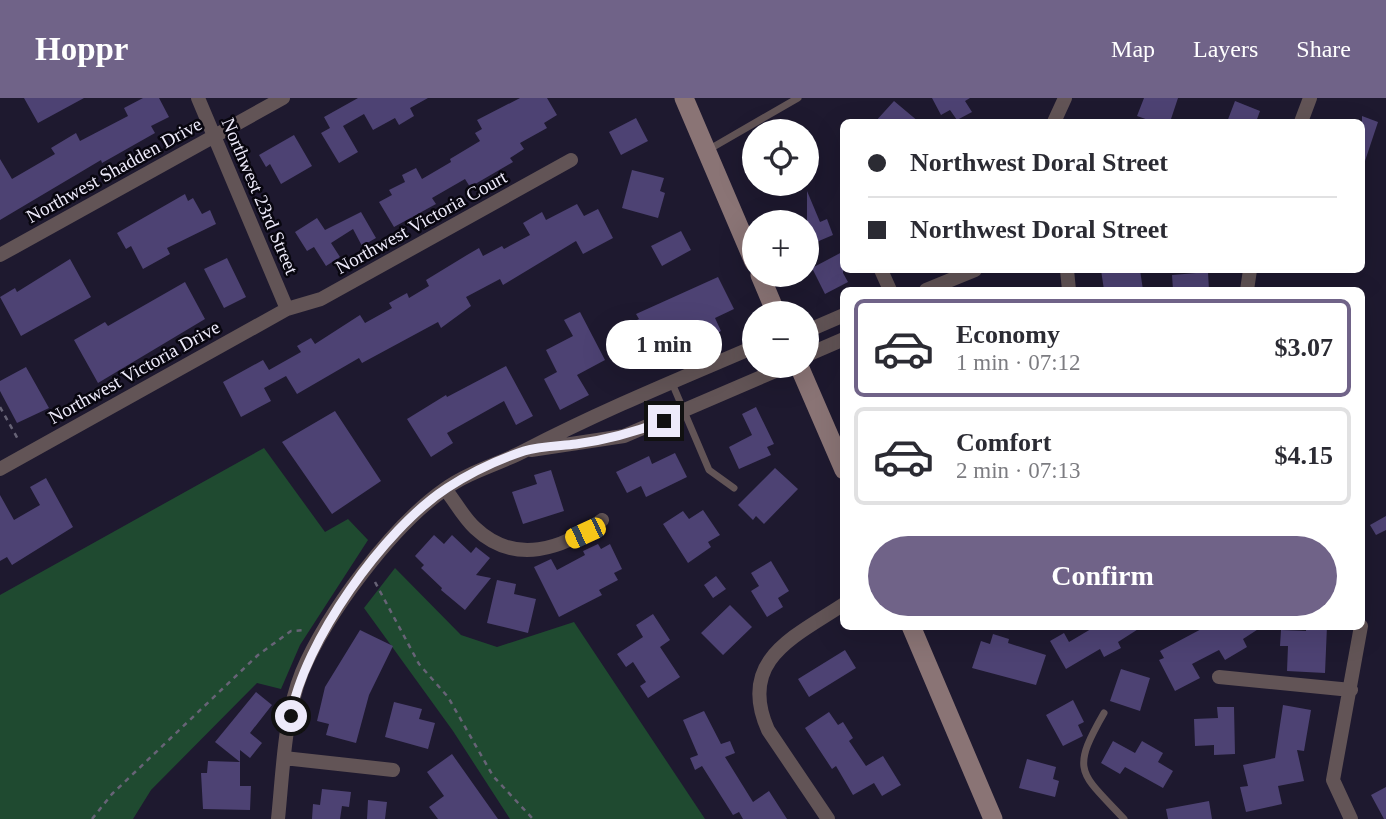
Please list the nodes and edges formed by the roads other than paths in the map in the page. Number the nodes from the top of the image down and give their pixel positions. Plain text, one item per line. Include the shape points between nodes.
1 (198, 98) edge
2 (284, 98) edge
3 (684, 98) edge
4 (798, 98) edge
5 (1065, 98) edge
6 (1310, 98) edge
7 (1056, 119) edge
8 (1302, 119) edge
9 (214, 136) junction
10 (707, 151) junction
11 (572, 160) dead end
12 (742, 233) edge
13 (0, 255) edge
14 (968, 273) edge
15 (933, 287) edge
16 (287, 309) junction
17 (840, 316) edge
18 (819, 325) edge
19 (840, 341) edge
20 (819, 350) edge
21 (742, 352) edge
22 (760, 378) edge
23 (804, 378) edge
24 (672, 382) junction
25 (685, 412) junction
26 (526, 450) junction
27 (840, 461) edge
28 (0, 468) edge
29 (734, 488) dead end
30 (446, 489) junction
31 (602, 520) dead end
32 (840, 607) edge
33 (913, 630) edge
34 (1360, 630) edge
35 (1219, 677) dead end
36 (1350, 690) junction
37 (1104, 713) dead end
38 (284, 758) junction
39 (393, 770) dead end
40 (278, 819) edge
41 (828, 819) edge
42 (993, 819) edge
43 (1124, 819) edge
44 (1351, 819) edge

1 - 9 street, Northwest 23rd Street
2 - 9 street, Northwest Shadden Drive
3 - 10 main road
4 - 10 lane
5 - 7 street
6 - 8 street
9 - 13 street, Northwest Shadden Drive
9 - 16 street, Northwest 23rd Street
10 - 12 main road
11 - 16 street, Northwest Victoria Court via 321,299
14 - 15 street
16 - 28 street, Northwest Victoria Drive
17 - 18 street
19 - 20 street
21 - 24 street
22 - 25 street
23 - 27 main road
24 - 25 lane
24 - 26 street via 569,426
25 - 26 street via 624,436
25 - 29 lane via 709,470
26 - 30 street
30 - 31 street via 473,527 516,550 551,549
30 - 38 street via 385,544 323,635 302,673
32 - 41 street via 778,647 763,671 760,687 768,730
33 - 42 main road
34 - 36 street
35 - 36 street
36 - 44 street via 1333,780
37 - 43 lane via 1081,765 1089,782
38 - 39 street
38 - 40 street

